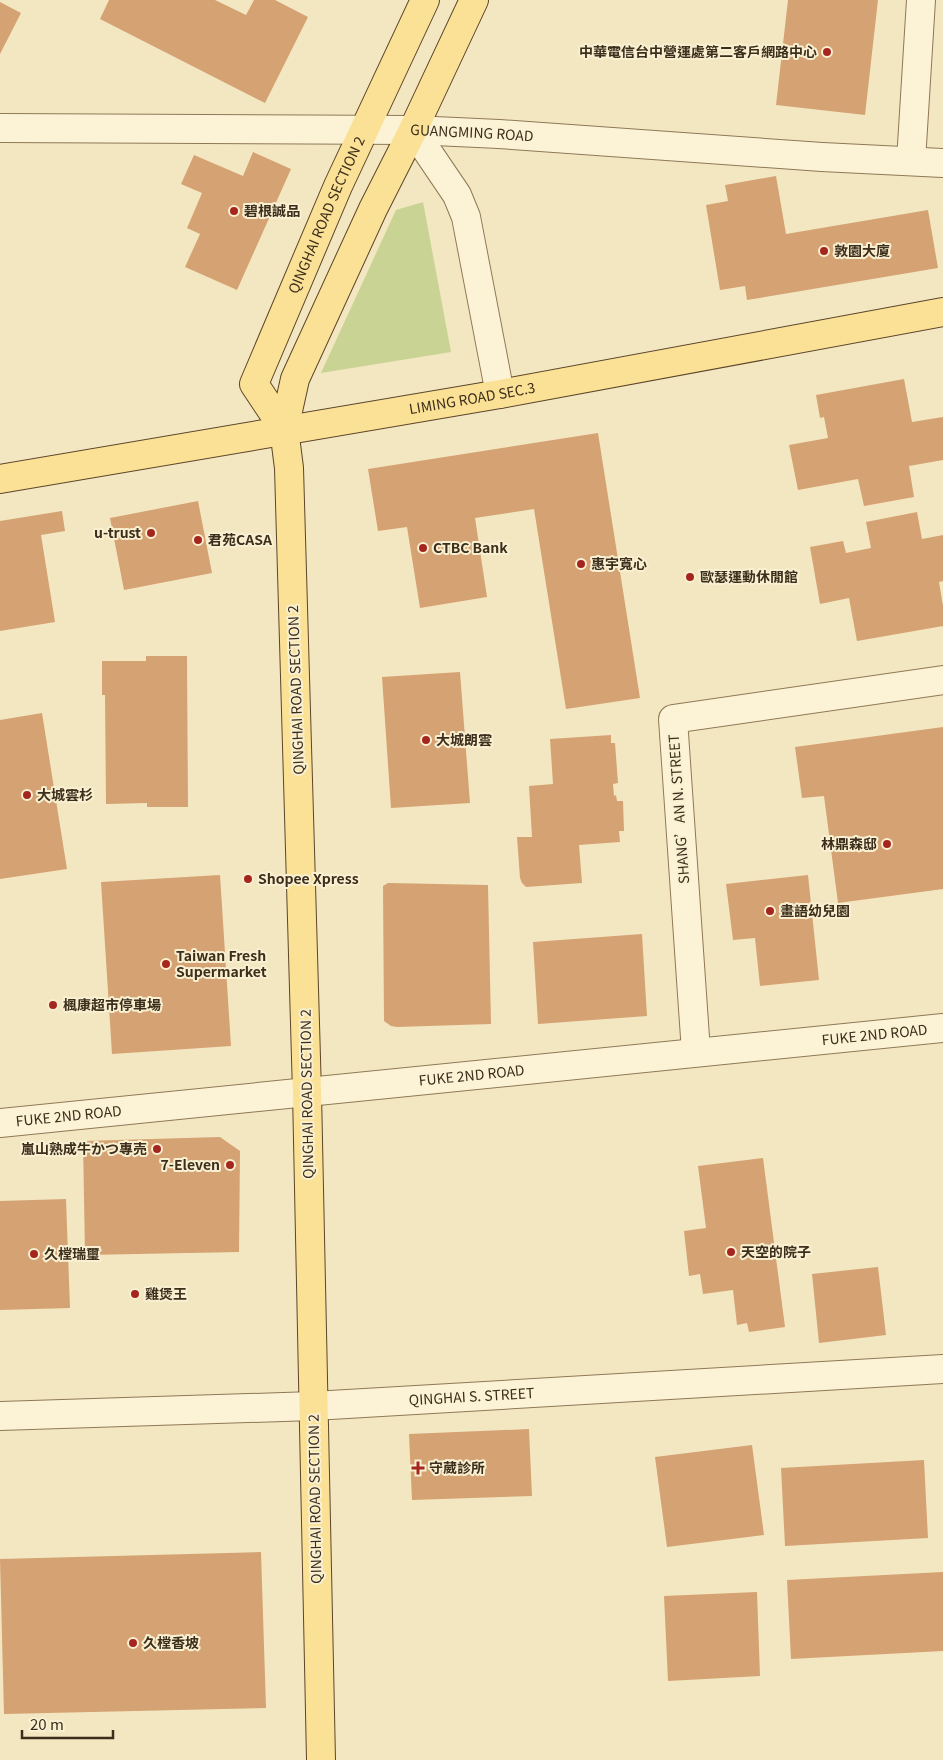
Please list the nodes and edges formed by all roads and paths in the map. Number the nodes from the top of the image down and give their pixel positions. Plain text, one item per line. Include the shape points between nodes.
1 (425, 0) edge
2 (474, 0) edge
3 (921, 0) edge
4 (0, 128) edge
5 (364, 128) junction
6 (413, 130) junction
7 (911, 162) junction
8 (943, 163) edge
9 (943, 312) edge
10 (500, 394) junction
11 (284, 429) junction
12 (0, 479) edge
13 (943, 680) edge
14 (943, 1028) edge
15 (696, 1052) junction
16 (307, 1093) junction
17 (0, 1123) edge
18 (943, 1369) edge
19 (313, 1406) junction
20 (0, 1416) edge
21 (322, 1760) edge

1 - 5 main road, QINGHAI ROAD SECTION 2
2 - 6 main road, QINGHAI ROAD SECTION 2
3 - 7 street
4 - 5 street, GUANGMING ROAD
5 - 6 street, GUANGMING ROAD
5 - 11 main road, QINGHAI ROAD SECTION 2 via 254,384
6 - 7 street, GUANGMING ROAD
6 - 10 street via 457,195 466,217
6 - 11 main road, QINGHAI ROAD SECTION 2 via 372,209 295,379
7 - 8 street, GUANGMING ROAD
9 - 10 main road, LIMING ROAD SEC.3
10 - 11 main road, LIMING ROAD SEC.3
11 - 12 main road, LIMING ROAD SEC.3
11 - 16 main road, QINGHAI ROAD SECTION 2 via 290,468
13 - 15 street, SHANG’AN N. STREET via 672,719
14 - 15 street, FUKE 2ND ROAD
15 - 16 street, FUKE 2ND ROAD
16 - 17 street, FUKE 2ND ROAD
16 - 19 main road, QINGHAI ROAD SECTION 2
18 - 19 street, QINGHAI S. STREET
19 - 20 street, QINGHAI S. STREET
19 - 21 main road, QINGHAI ROAD SECTION 2

